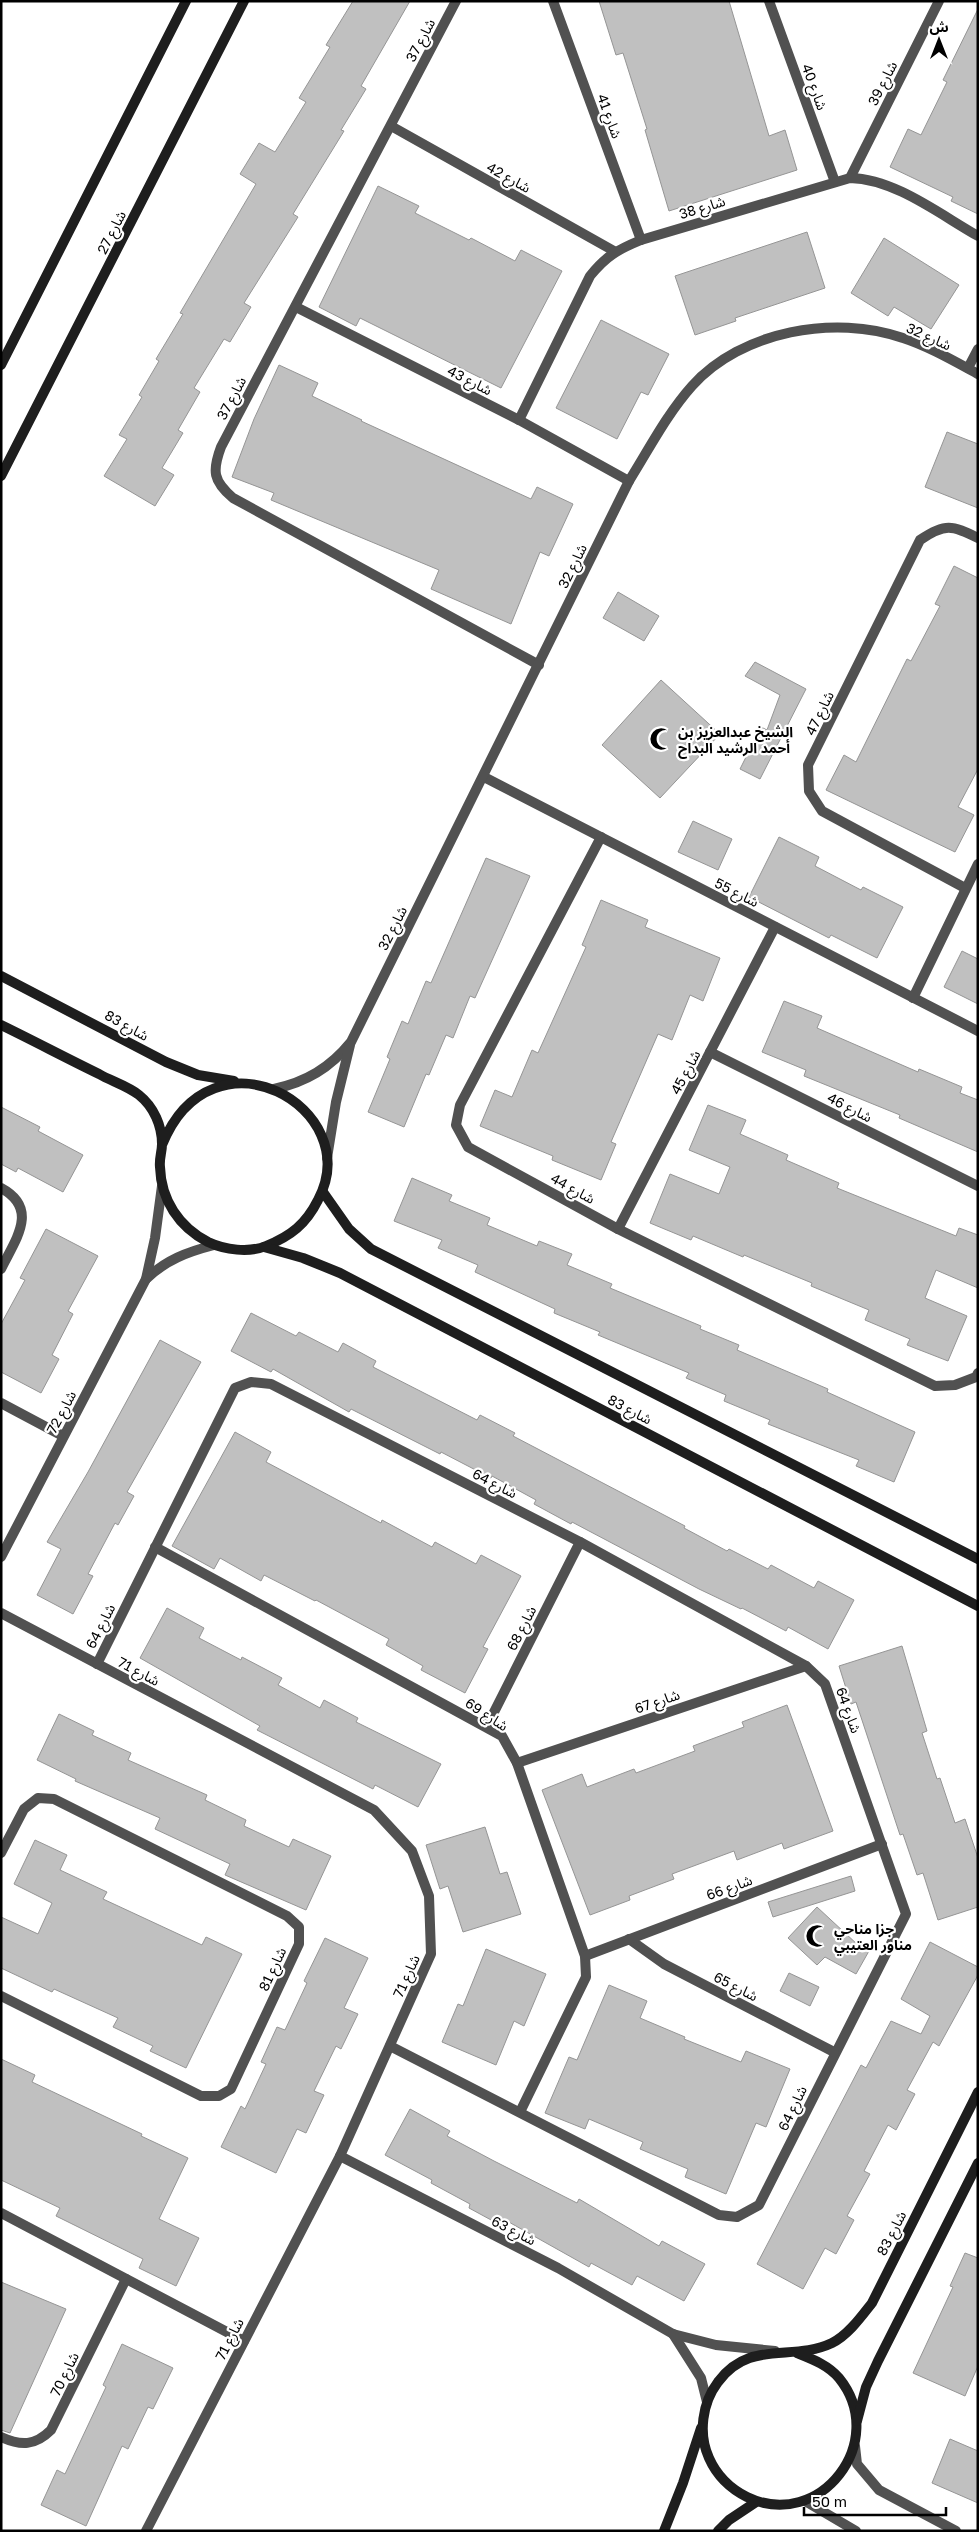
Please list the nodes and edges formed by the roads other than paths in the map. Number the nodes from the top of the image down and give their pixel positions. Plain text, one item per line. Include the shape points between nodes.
1 (186, 1) edge
2 (244, 1) edge
3 (456, 1) edge
4 (554, 1) edge
5 (770, 1) edge
6 (939, 1) edge
7 (391, 126) junction
8 (850, 178) junction
9 (835, 182) junction
10 (978, 236) edge
11 (641, 240) junction
12 (614, 251) junction
13 (296, 307) junction
14 (978, 349) edge
15 (1, 365) edge
16 (968, 368) junction
17 (978, 374) edge
18 (519, 420) junction
19 (1, 476) edge
20 (630, 481) junction
21 (978, 538) edge
22 (539, 665) junction
23 (484, 777) junction
24 (602, 837) junction
25 (978, 864) edge
26 (965, 888) junction
27 (775, 927) junction
28 (1, 976) edge
29 (913, 998) junction
30 (1, 1025) edge
31 (978, 1031) edge
32 (351, 1042) junction
33 (710, 1052) junction
34 (244, 1083) junction
35 (274, 1089) junction
36 (162, 1145) junction
37 (327, 1161) junction
38 (162, 1186) junction
39 (978, 1186) edge
40 (1, 1188) edge
41 (323, 1192) junction
42 (618, 1228) junction
43 (214, 1245) junction
44 (264, 1247) junction
45 (1, 1269) edge
46 (146, 1279) junction
47 (978, 1373) edge
48 (1, 1404) edge
49 (64, 1436) junction
50 (580, 1542) junction
51 (155, 1547) junction
52 (1, 1557) edge
53 (978, 1559) edge
54 (978, 1606) edge
55 (1, 1614) edge
56 (97, 1664) junction
57 (806, 1666) junction
58 (487, 1726) junction
59 (517, 1763) junction
60 (882, 1844) junction
61 (1, 1852) edge
62 (629, 1939) junction
63 (585, 1956) junction
64 (1, 1996) edge
65 (390, 2046) junction
66 (834, 2052) junction
67 (978, 2092) edge
68 (520, 2112) junction
69 (340, 2156) junction
70 (978, 2164) edge
71 (1, 2213) edge
72 (126, 2279) junction
73 (673, 2334) junction
74 (244, 2342) junction
75 (778, 2351) junction
76 (797, 2353) junction
77 (707, 2402) junction
78 (857, 2422) junction
79 (702, 2425) junction
80 (1, 2437) edge
81 (855, 2446) junction
82 (805, 2501) junction
83 (756, 2502) junction
84 (146, 2531) edge
85 (664, 2531) edge
86 (718, 2531) edge
87 (856, 2531) edge
88 (956, 2531) edge

1 - 15 street
2 - 19 street, شارع 27
3 - 7 street, شارع 37
4 - 11 street, شارع 41
5 - 9 street, شارع 40
6 - 8 street, شارع 39
7 - 12 street, شارع 42
7 - 13 street, شارع 37
8 - 9 street, شارع 38
8 - 10 street, شارع 38 via 867,178 887,184
9 - 11 street, شارع 38
11 - 12 street, شارع 38
12 - 18 street, شارع 38 via 590,276
13 - 18 street, شارع 43
13 - 22 street, شارع 37 via 221,447 215,464 221,488 233,498
14 - 16 street
16 - 17 street, شارع 32
16 - 20 street, شارع 32 via 903,338 856,327 800,331 756,343 723,360 693,386 660,431
18 - 20 street, شارع 43
20 - 22 street, شارع 32
21 - 26 street, شارع 47 via 956,527 937,528 920,540 808,765 809,792 822,811
22 - 23 street, شارع 32
23 - 24 street, شارع 55
23 - 32 street, شارع 32
24 - 27 street, شارع 55
24 - 42 street, شارع 44 via 460,1105 456,1125 468,1147
25 - 26 street
26 - 29 street
27 - 29 street, شارع 55
27 - 33 street, شارع 45
28 - 34 street, شارع 83 via 166,1062 198,1074
29 - 31 street, شارع 55
30 - 36 street via 139,1095 159,1121
32 - 35 street, شارع 32 via 323,1070 299,1082
32 - 37 street, شارع 32 via 336,1102
33 - 39 street, شارع 46
33 - 42 street, شارع 45
34 - 35 street
34 - 36 street via 217,1088 193,1100 179,1112
35 - 37 street via 305,1110 323,1142
36 - 38 street via 159,1165
37 - 41 street
38 - 43 street via 180,1222 196,1236
38 - 46 street, شارع 72
40 - 45 street via 14,1194 24,1224
41 - 44 street via 310,1217 289,1236
41 - 53 street, شارع 83 via 349,1229 371,1249
42 - 47 street, شارع 44 via 936,1386 955,1385 976,1377
43 - 44 street via 231,1249
43 - 46 street, شارع 72 via 161,1265
44 - 54 street, شارع 83 via 340,1272
46 - 49 street, شارع 72
48 - 49 street
49 - 52 street, شارع 72
50 - 51 street, شارع 64 via 271,1384 251,1382 235,1388
50 - 57 street, شارع 64
50 - 58 street, شارع 68
51 - 56 street, شارع 64
51 - 58 street, شارع 69
55 - 56 street, شارع 71
56 - 65 street, شارع 71 via 374,1810 412,1851 429,1896 431,1954
57 - 59 street, شارع 67
57 - 60 street, شارع 64 via 825,1684
58 - 59 street, شارع 69 via 502,1736
59 - 63 street, شارع 69
60 - 62 street, شارع 66
60 - 66 street, شارع 64 via 906,1914
61 - 64 street, شارع 81 via 24,1809 38,1798 54,1799 287,1916 298,1927 299,1944 231,2089 219,2096 202,2096
62 - 63 street, شارع 66
62 - 66 street, شارع 65 via 664,1964
63 - 68 street, شارع 69 via 586,1977
65 - 68 street, شارع 64
65 - 69 street, شارع 71
66 - 68 street, شارع 64 via 759,2206 737,2217 719,2215
67 - 76 street, شارع 83 via 872,2303 854,2326 832,2343
69 - 73 street, شارع 63 via 558,2268
69 - 74 street, شارع 71
70 - 78 street via 878,2361 866,2387
71 - 72 street
72 - 74 street
72 - 80 street, شارع 70 via 51,2430 43,2438 25,2444
73 - 75 street, شارع 63 via 716,2345
73 - 77 street, شارع 63 via 701,2378
74 - 84 street, شارع 71
75 - 76 street
75 - 77 street via 755,2355 734,2366 718,2382
76 - 78 street via 819,2362 838,2378 851,2399
77 - 79 street
78 - 81 street
79 - 83 street via 705,2450 716,2473 734,2491
79 - 85 street via 684,2483
81 - 82 street via 845,2470 827,2489
81 - 88 street via 857,2464 879,2490
82 - 83 street via 780,2506
82 - 87 street
83 - 86 street

